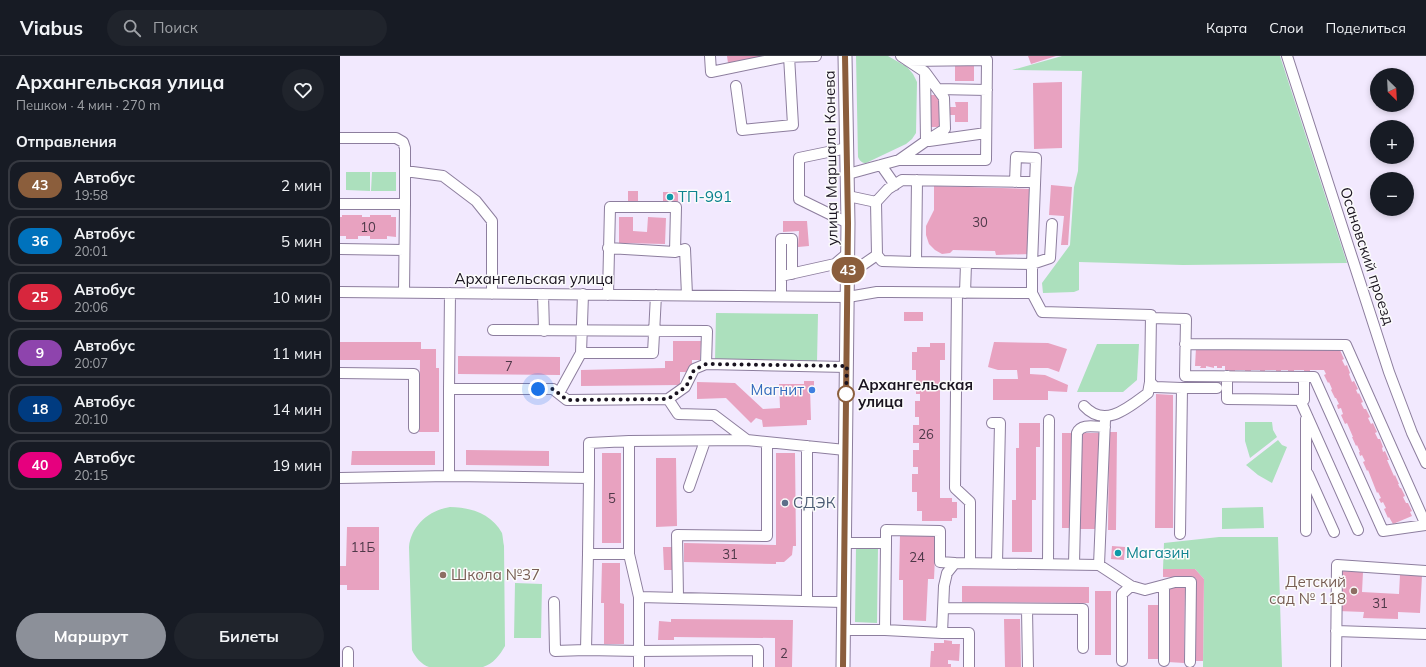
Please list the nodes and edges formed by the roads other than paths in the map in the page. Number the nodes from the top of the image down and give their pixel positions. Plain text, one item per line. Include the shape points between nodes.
1 (710, 56) edge
2 (816, 56) edge
3 (845, 56) edge
4 (1287, 56) edge
5 (789, 57) edge
6 (904, 58) edge
7 (925, 72) junction
8 (736, 86) dead end
9 (938, 89) junction
10 (986, 90) junction
11 (986, 133) junction
12 (340, 138) edge
13 (926, 141) junction
14 (847, 148) junction
15 (899, 160) junction
16 (881, 165) junction
17 (405, 171) junction
18 (848, 174) junction
19 (917, 180) junction
20 (1015, 182) junction
21 (1035, 182) junction
22 (895, 185) junction
23 (848, 196) junction
24 (876, 202) junction
25 (340, 204) edge
26 (405, 204) junction
27 (848, 223) junction
28 (1052, 224) dead end
29 (608, 248) junction
30 (340, 249) edge
31 (404, 250) junction
32 (675, 252) junction
33 (848, 253) junction
34 (877, 255) junction
35 (916, 262) junction
36 (966, 264) junction
37 (1032, 264) junction
38 (792, 274) junction
39 (848, 275) junction
40 (781, 276) junction
41 (340, 292) edge
42 (404, 293) junction
43 (450, 293) junction
44 (961, 293) junction
45 (1032, 293) junction
46 (492, 294) junction
47 (543, 294) junction
48 (582, 294) junction
49 (608, 295) junction
50 (656, 295) junction
51 (687, 295) junction
52 (782, 296) junction
53 (848, 297) junction
54 (1151, 318) junction
55 (493, 330) dead end
56 (544, 331) junction
57 (582, 331) junction
58 (654, 331) junction
59 (1185, 344) junction
60 (581, 353) junction
61 (706, 364) junction
62 (847, 366) junction
63 (340, 373) edge
64 (1227, 376) junction
65 (1304, 377) junction
66 (1150, 382) junction
67 (1182, 388) junction
68 (1217, 388) dead end
69 (449, 389) junction
70 (558, 393) junction
71 (668, 399) junction
72 (1300, 400) junction
73 (1084, 406) dead end
74 (1306, 415) junction
75 (1049, 420) dead end
76 (1105, 422) junction
77 (992, 423) dead end
78 (414, 428) dead end
79 (747, 440) junction
80 (629, 441) junction
81 (705, 441) junction
82 (767, 443) junction
83 (807, 446) junction
84 (845, 450) junction
85 (1426, 463) edge
86 (1306, 471) junction
87 (449, 476) junction
88 (340, 478) edge
89 (589, 478) junction
90 (689, 487) dead end
91 (1423, 511) edge
92 (1358, 530) dead end
93 (1306, 531) dead end
94 (1334, 532) dead end
95 (1180, 534) dead end
96 (844, 543) junction
97 (886, 543) junction
98 (588, 554) junction
99 (629, 554) junction
100 (940, 562) junction
101 (970, 562) junction
102 (955, 563) junction
103 (997, 563) junction
104 (1048, 563) junction
105 (1074, 564) junction
106 (1099, 565) junction
107 (1426, 571) edge
108 (947, 573) junction
109 (1164, 585) junction
110 (1131, 586) junction
111 (639, 597) junction
112 (678, 597) junction
113 (807, 601) junction
114 (554, 602) dead end
115 (843, 602) junction
116 (943, 608) junction
117 (1027, 609) junction
118 (843, 630) junction
119 (885, 630) junction
120 (1336, 631) junction
121 (942, 633) junction
122 (1426, 634) edge
123 (1083, 648) dead end
124 (586, 650) junction
125 (639, 651) junction
126 (348, 652) dead end
127 (1122, 661) dead end
128 (1164, 661) dead end
129 (1190, 662) dead end
130 (348, 667) edge
131 (639, 667) edge
132 (758, 667) edge
133 (843, 667) edge
134 (969, 667) edge
135 (1028, 667) edge
136 (1336, 667) edge

1 - 5 street via 711,72
2 - 5 street
3 - 14 main road, улица Маршала Конева
4 - 85 street, Осановский проезд via 1389,372
5 - 8 street via 793,126 742,130
6 - 7 street
6 - 10 street via 987,60
7 - 9 street
7 - 13 street
9 - 10 street
9 - 13 street via 944,98 944,129
10 - 11 street
11 - 13 street
11 - 15 street via 986,160
12 - 17 street via 400,140 406,148
13 - 15 street
14 - 18 main road, улица Маршала Конева
14 - 27 street via 799,158 800,199
15 - 16 street
16 - 18 street
16 - 22 street
17 - 26 street
17 - 46 street via 443,176 476,201 492,221
18 - 23 main road, улица Маршала Конева
19 - 20 street
19 - 22 street via 902,180
19 - 35 street
20 - 21 street
20 - 21 street via 1016,157 1036,158
21 - 37 street
22 - 24 street
23 - 24 street
23 - 27 main road, улица Маршала Конева
24 - 34 street
25 - 26 street
26 - 31 street
27 - 33 main road, улица Маршала Конева
28 - 37 street via 1050,258
29 - 32 street
29 - 32 street via 610,207 676,207
29 - 49 street
30 - 31 street
31 - 42 street
32 - 51 street via 685,249
33 - 38 street via 835,264
33 - 39 main road, улица Маршала Конева
34 - 35 street via 882,261
34 - 39 street
35 - 36 street
36 - 37 street
36 - 44 street
37 - 45 street
38 - 40 street
38 - 40 street via 792,239 781,239
39 - 53 main road, улица Маршала Конева
40 - 52 street
41 - 42 street, Архангельская улица
42 - 43 street, Архангельская улица
43 - 46 street, Архангельская улица
43 - 69 street
44 - 45 street, Архангельская улица
44 - 53 street, Архангельская улица via 877,292
44 - 101 street via 955,488 970,502
45 - 54 street via 1042,312 1151,315
46 - 47 street, Архангельская улица
47 - 48 street, Архангельская улица
47 - 56 street
48 - 49 street, Архангельская улица
48 - 57 street
49 - 50 street, Архангельская улица
50 - 51 street, Архангельская улица
50 - 58 street
51 - 52 street, Архангельская улица
52 - 53 street, Архангельская улица
53 - 62 main road, улица Маршала Конева
54 - 59 street via 1186,319
54 - 66 street
55 - 56 street
56 - 57 street
57 - 58 street
57 - 60 street
58 - 60 street via 653,353
58 - 61 street via 707,331
59 - 64 street via 1185,376
59 - 91 street via 1346,345
60 - 70 street
61 - 62 street
61 - 71 street via 694,370 686,387
62 - 84 main road, улица Маршала Конева
63 - 78 street via 414,374
64 - 65 street
64 - 72 street via 1227,399
65 - 72 street via 1304,400
65 - 91 street via 1314,377 1383,531 1426,525
66 - 67 street via 1155,387
66 - 76 street via 1148,393
67 - 68 street
67 - 95 street
69 - 70 street via 553,389
69 - 87 street
70 - 71 street via 567,400
71 - 79 street via 678,414 714,415
72 - 74 street
73 - 76 street
74 - 86 street
74 - 92 street
75 - 104 street
76 - 105 street via 1082,427 1077,433
76 - 106 street
77 - 103 street via 1000,423
79 - 81 street
79 - 82 street
80 - 81 street
80 - 89 street via 589,443
80 - 99 street
81 - 90 street
82 - 83 street
82 - 112 street via 767,536 677,535
83 - 84 street
83 - 113 street
84 - 96 main road, улица Маршала Конева
86 - 93 street
86 - 94 street
87 - 88 street
87 - 89 street
89 - 98 street
96 - 97 street
96 - 115 main road, улица Маршала Конева
97 - 100 street via 886,530 940,531
97 - 119 street
98 - 99 street
98 - 124 street
99 - 111 street
100 - 102 street
100 - 108 street
101 - 102 street
101 - 103 street
102 - 108 street
103 - 104 street
104 - 105 street
105 - 106 street
106 - 110 street
107 - 120 street via 1337,565
108 - 116 street
109 - 110 street via 1145,590
109 - 128 street
109 - 129 street via 1191,582
110 - 127 street via 1122,594
111 - 112 street
111 - 125 street
112 - 113 street
113 - 115 street
114 - 124 street via 555,651
115 - 118 main road, улица Маршала Конева
116 - 117 street
116 - 121 street
117 - 123 street via 1083,609
117 - 135 street
118 - 119 street
118 - 133 main road, улица Маршала Конева
119 - 121 street
120 - 122 street
120 - 136 street
121 - 134 street via 969,633
124 - 125 street
125 - 131 street
125 - 132 street via 758,650
126 - 130 street

